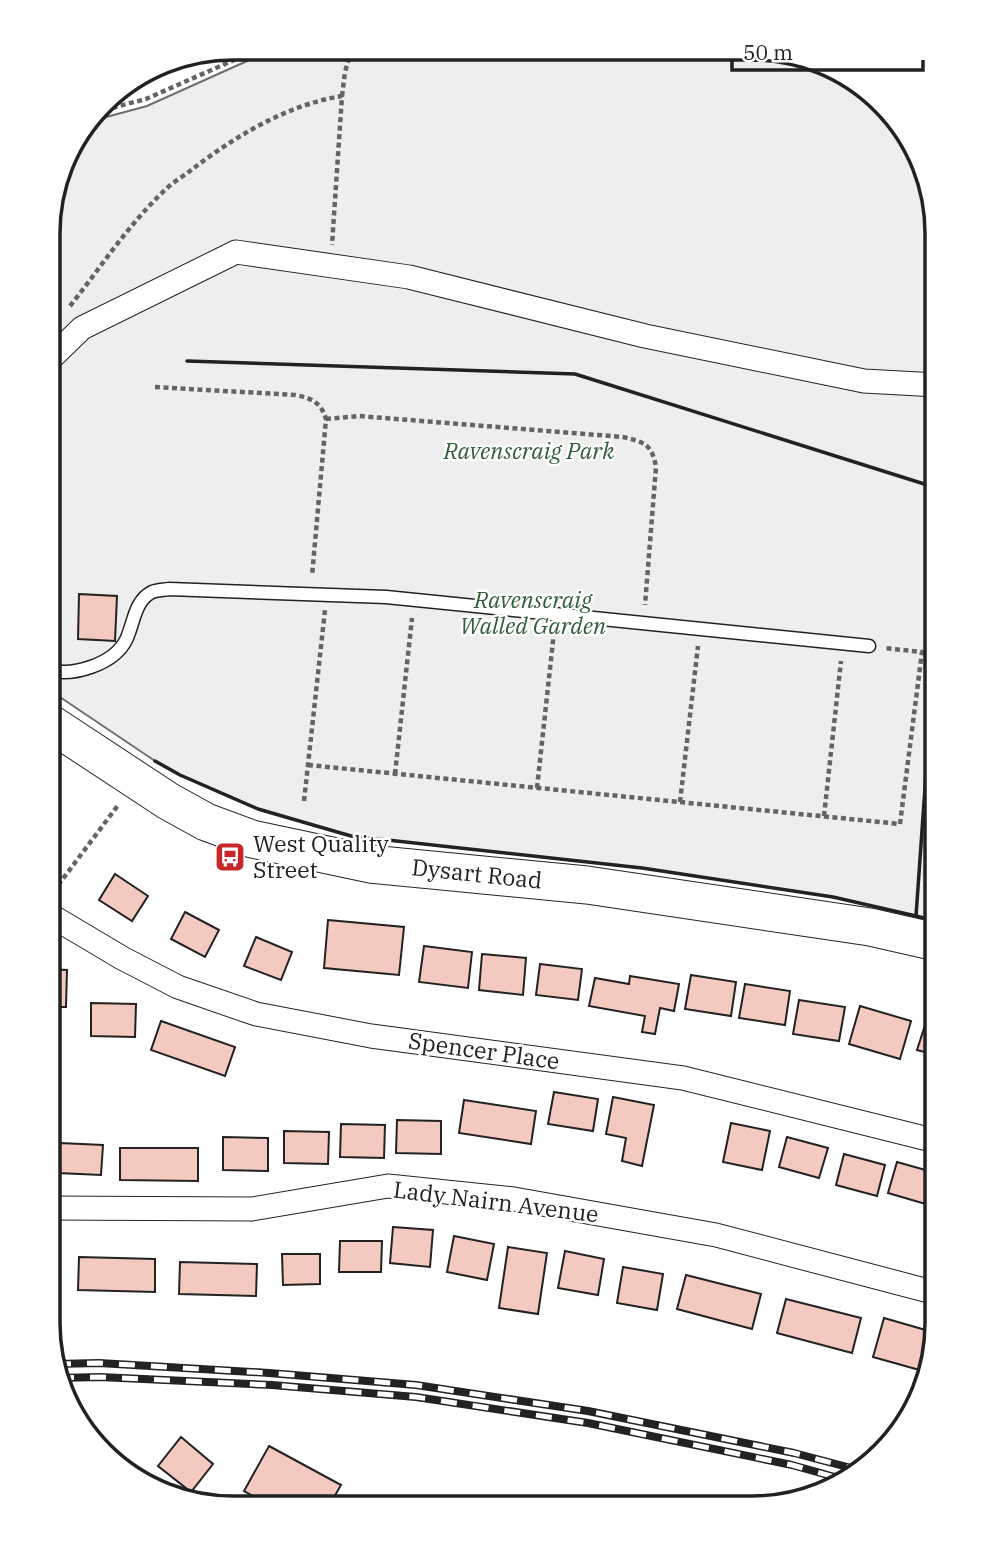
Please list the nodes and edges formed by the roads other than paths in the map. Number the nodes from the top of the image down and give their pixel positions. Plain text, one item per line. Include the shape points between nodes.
1 (60, 349) edge
2 (925, 384) edge
3 (869, 646) road end
4 (60, 672) edge
5 (60, 730) edge
6 (60, 921) edge
7 (924, 939) edge
8 (924, 1138) edge
9 (60, 1208) edge
10 (924, 1290) edge

1 - 2 street via 82,328 236,252 409,277 645,335 864,381
3 - 4 lane via 386,597 169,589 152,593 141,602 126,641 110,657 89,669
5 - 7 main road, Dysart Road via 206,822 252,839 370,864 587,885 870,927
6 - 8 street, Spencer Place via 178,987 256,1014 371,1035 683,1077
9 - 10 street, Lady Nairn Avenue via 252,1209 388,1186 514,1199 716,1235

